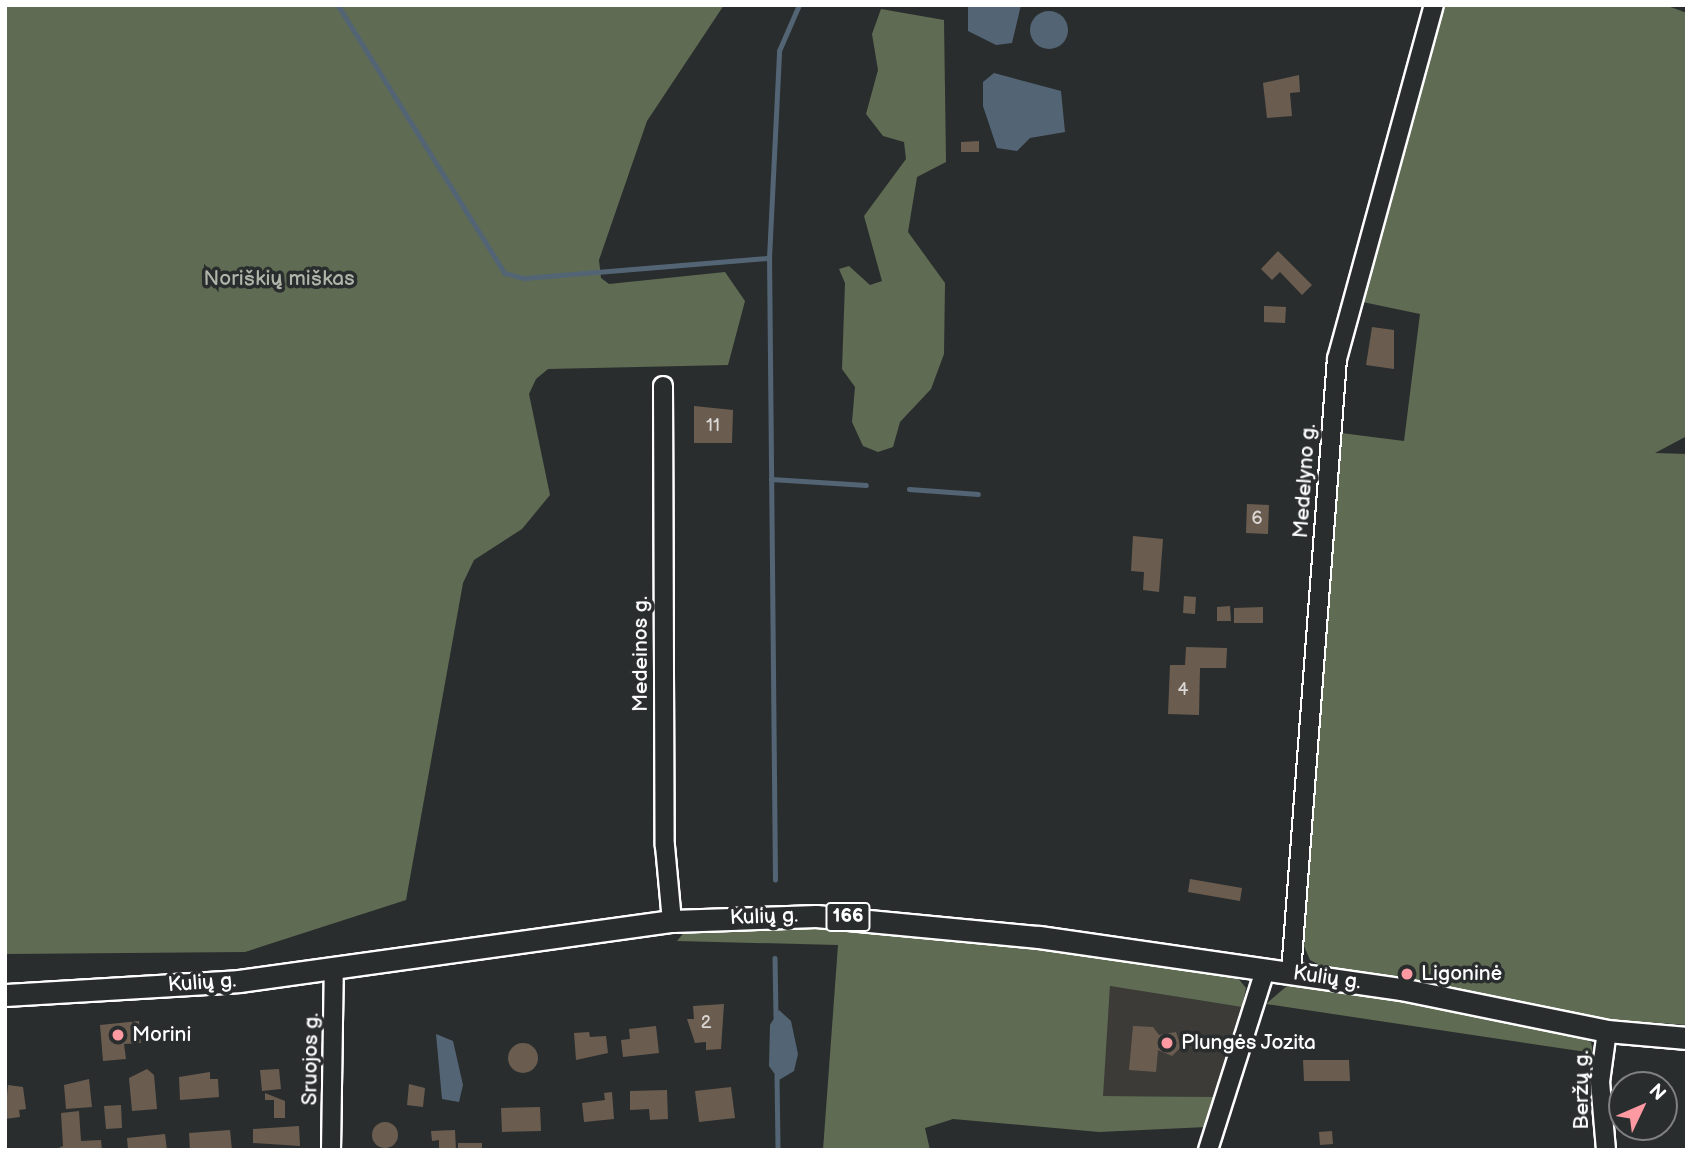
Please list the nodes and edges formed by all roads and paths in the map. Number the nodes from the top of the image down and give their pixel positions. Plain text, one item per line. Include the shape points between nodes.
1 (1434, 5) edge
2 (663, 386) dead end
3 (672, 921) junction
4 (334, 970) junction
5 (1265, 970) junction
6 (1291, 973) junction
7 (5, 995) edge
8 (1606, 1031) junction
9 (1687, 1038) edge
10 (331, 1150) edge
11 (1208, 1150) edge
12 (1605, 1150) edge

1 - 6 street, Medelyno g. via 1338,359
2 - 3 street, Medeinos g. via 665,846
3 - 4 main road, Kulių g. / 166
3 - 5 main road, Kulių g. / 166 via 816,916 927,923
4 - 7 main road, Kulių g. / 166
4 - 10 street, Sruojos g.
5 - 6 main road, Kulių g. / 166
5 - 11 street
6 - 8 main road, Kulių g. / 166
8 - 9 main road, Kulių g. / 166
8 - 12 street, Beržų g. via 1600,1082

